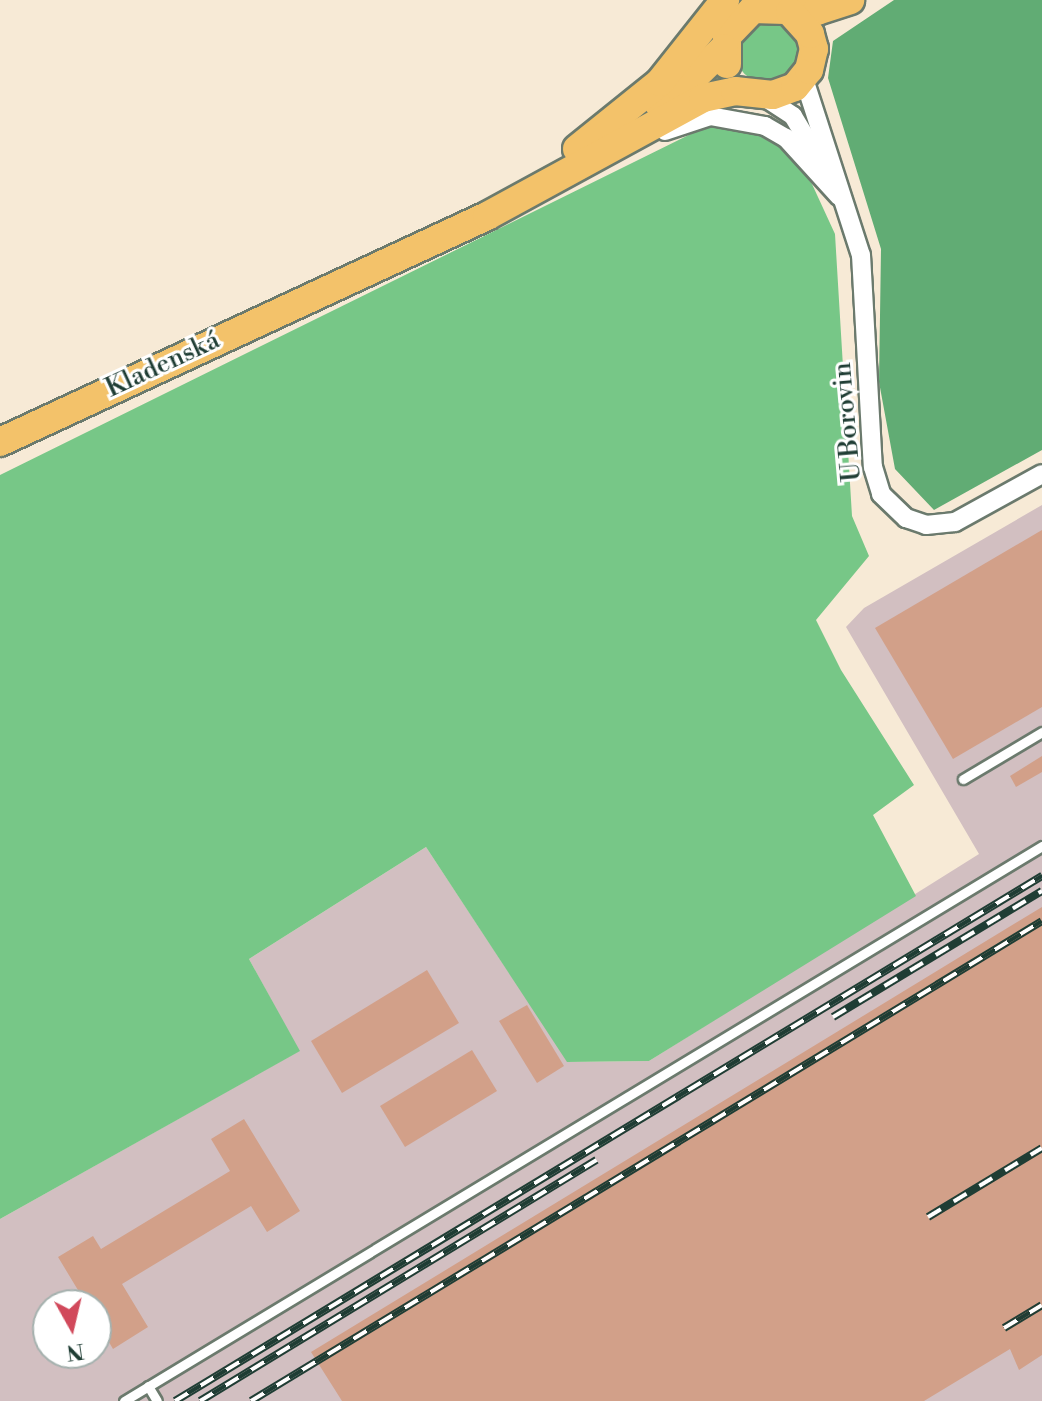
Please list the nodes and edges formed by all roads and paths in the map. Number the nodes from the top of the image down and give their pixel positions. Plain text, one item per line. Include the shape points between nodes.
1 (725, 0) edge
2 (850, 0) edge
3 (869, 0) edge
4 (790, 12) junction
5 (724, 48) junction
6 (814, 49) junction
7 (804, 79) junction
8 (755, 93) junction
9 (577, 149) junction
10 (560, 178) junction
11 (846, 205) junction
12 (326, 289) junction
13 (0, 442) edge
14 (1042, 474) edge
15 (1042, 732) edge
16 (963, 779) dead end
17 (1042, 846) edge
18 (148, 1386) junction
19 (124, 1401) edge
20 (157, 1401) edge

1 - 9 main road via 660,82
2 - 4 main road via 817,11
3 - 6 main road
4 - 5 main road via 765,7 742,16
4 - 6 main road via 802,21
5 - 8 main road via 731,73
5 - 9 main road via 681,90
6 - 7 main road
7 - 8 main road via 785,93
7 - 11 street
8 - 10 main road via 703,98
8 - 11 street via 793,116
9 - 12 main road
10 - 11 street via 710,116 741,119 786,138
10 - 12 main road
11 - 14 street, U Borovin via 861,255 873,467 881,494 906,518 926,525 955,522
12 - 13 main road, Kladenská
15 - 16 lane
17 - 18 lane
18 - 19 lane
18 - 20 lane

